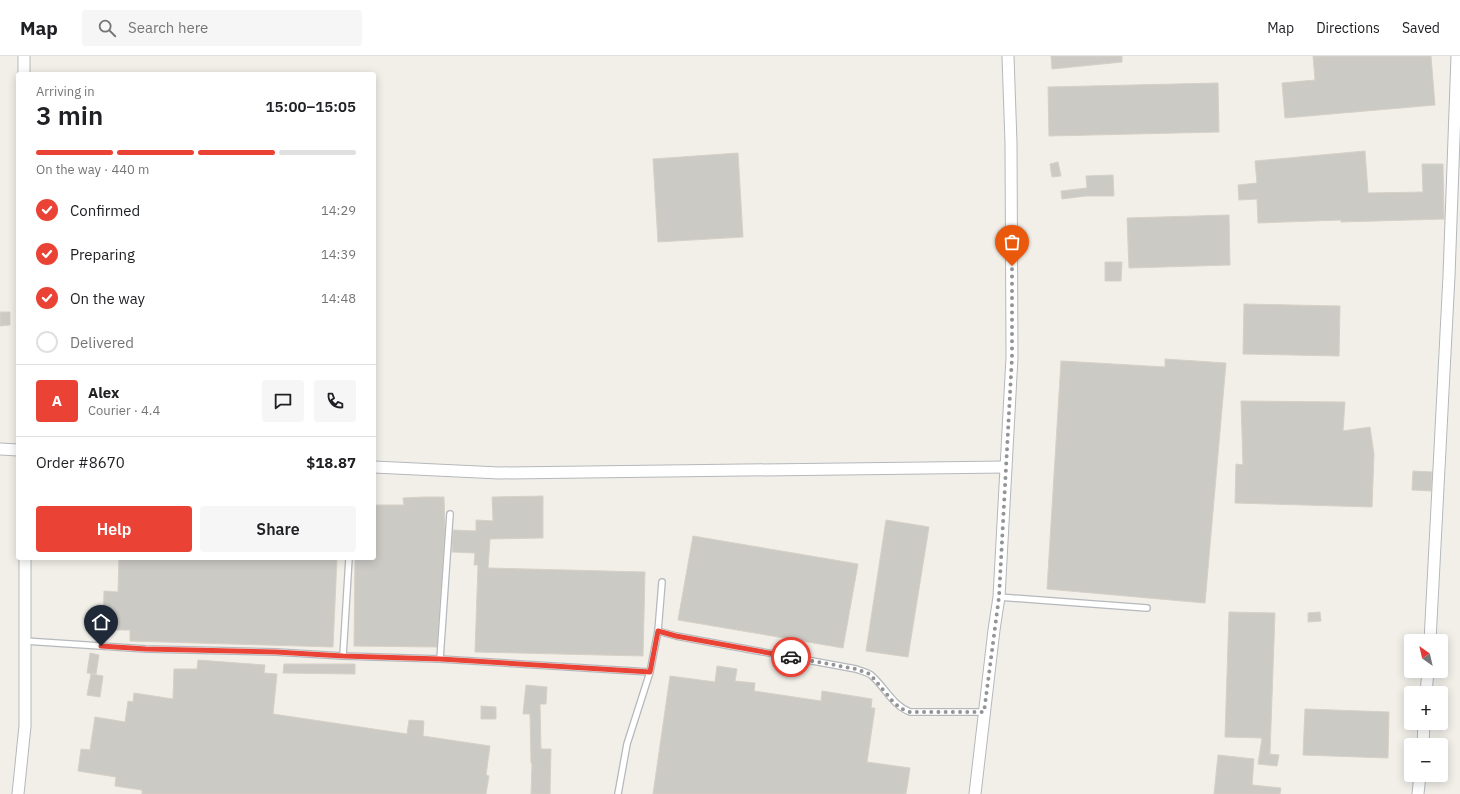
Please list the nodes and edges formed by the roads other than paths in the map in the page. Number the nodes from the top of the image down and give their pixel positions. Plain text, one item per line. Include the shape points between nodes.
1 (24, 56) edge
2 (1008, 56) edge
3 (1457, 56) edge
4 (24, 72) edge
5 (0, 449) edge
6 (16, 450) edge
7 (376, 467) edge
8 (1006, 467) junction
9 (450, 514) dead end
10 (25, 560) edge
11 (349, 560) edge
12 (662, 582) dead end
13 (999, 597) junction
14 (1147, 608) dead end
15 (658, 631) junction
16 (1430, 634) edge
17 (25, 641) junction
18 (343, 656) junction
19 (440, 659) junction
20 (650, 672) junction
21 (984, 712) junction
22 (1419, 782) edge
23 (18, 794) edge
24 (618, 794) edge
25 (975, 794) edge
26 (1418, 794) edge

1 - 4 street
2 - 8 street via 1012,357
3 - 16 street via 1449,276
5 - 6 street
7 - 8 street via 499,473
8 - 13 street
9 - 19 lane
10 - 17 street
11 - 18 lane
12 - 15 lane
13 - 14 lane
13 - 21 street
15 - 20 lane
15 - 21 lane via 870,674 894,703 910,712
17 - 18 lane via 146,649
17 - 23 street via 25,726
18 - 19 lane
19 - 20 lane
20 - 24 lane via 627,744
21 - 25 street
22 - 26 street

